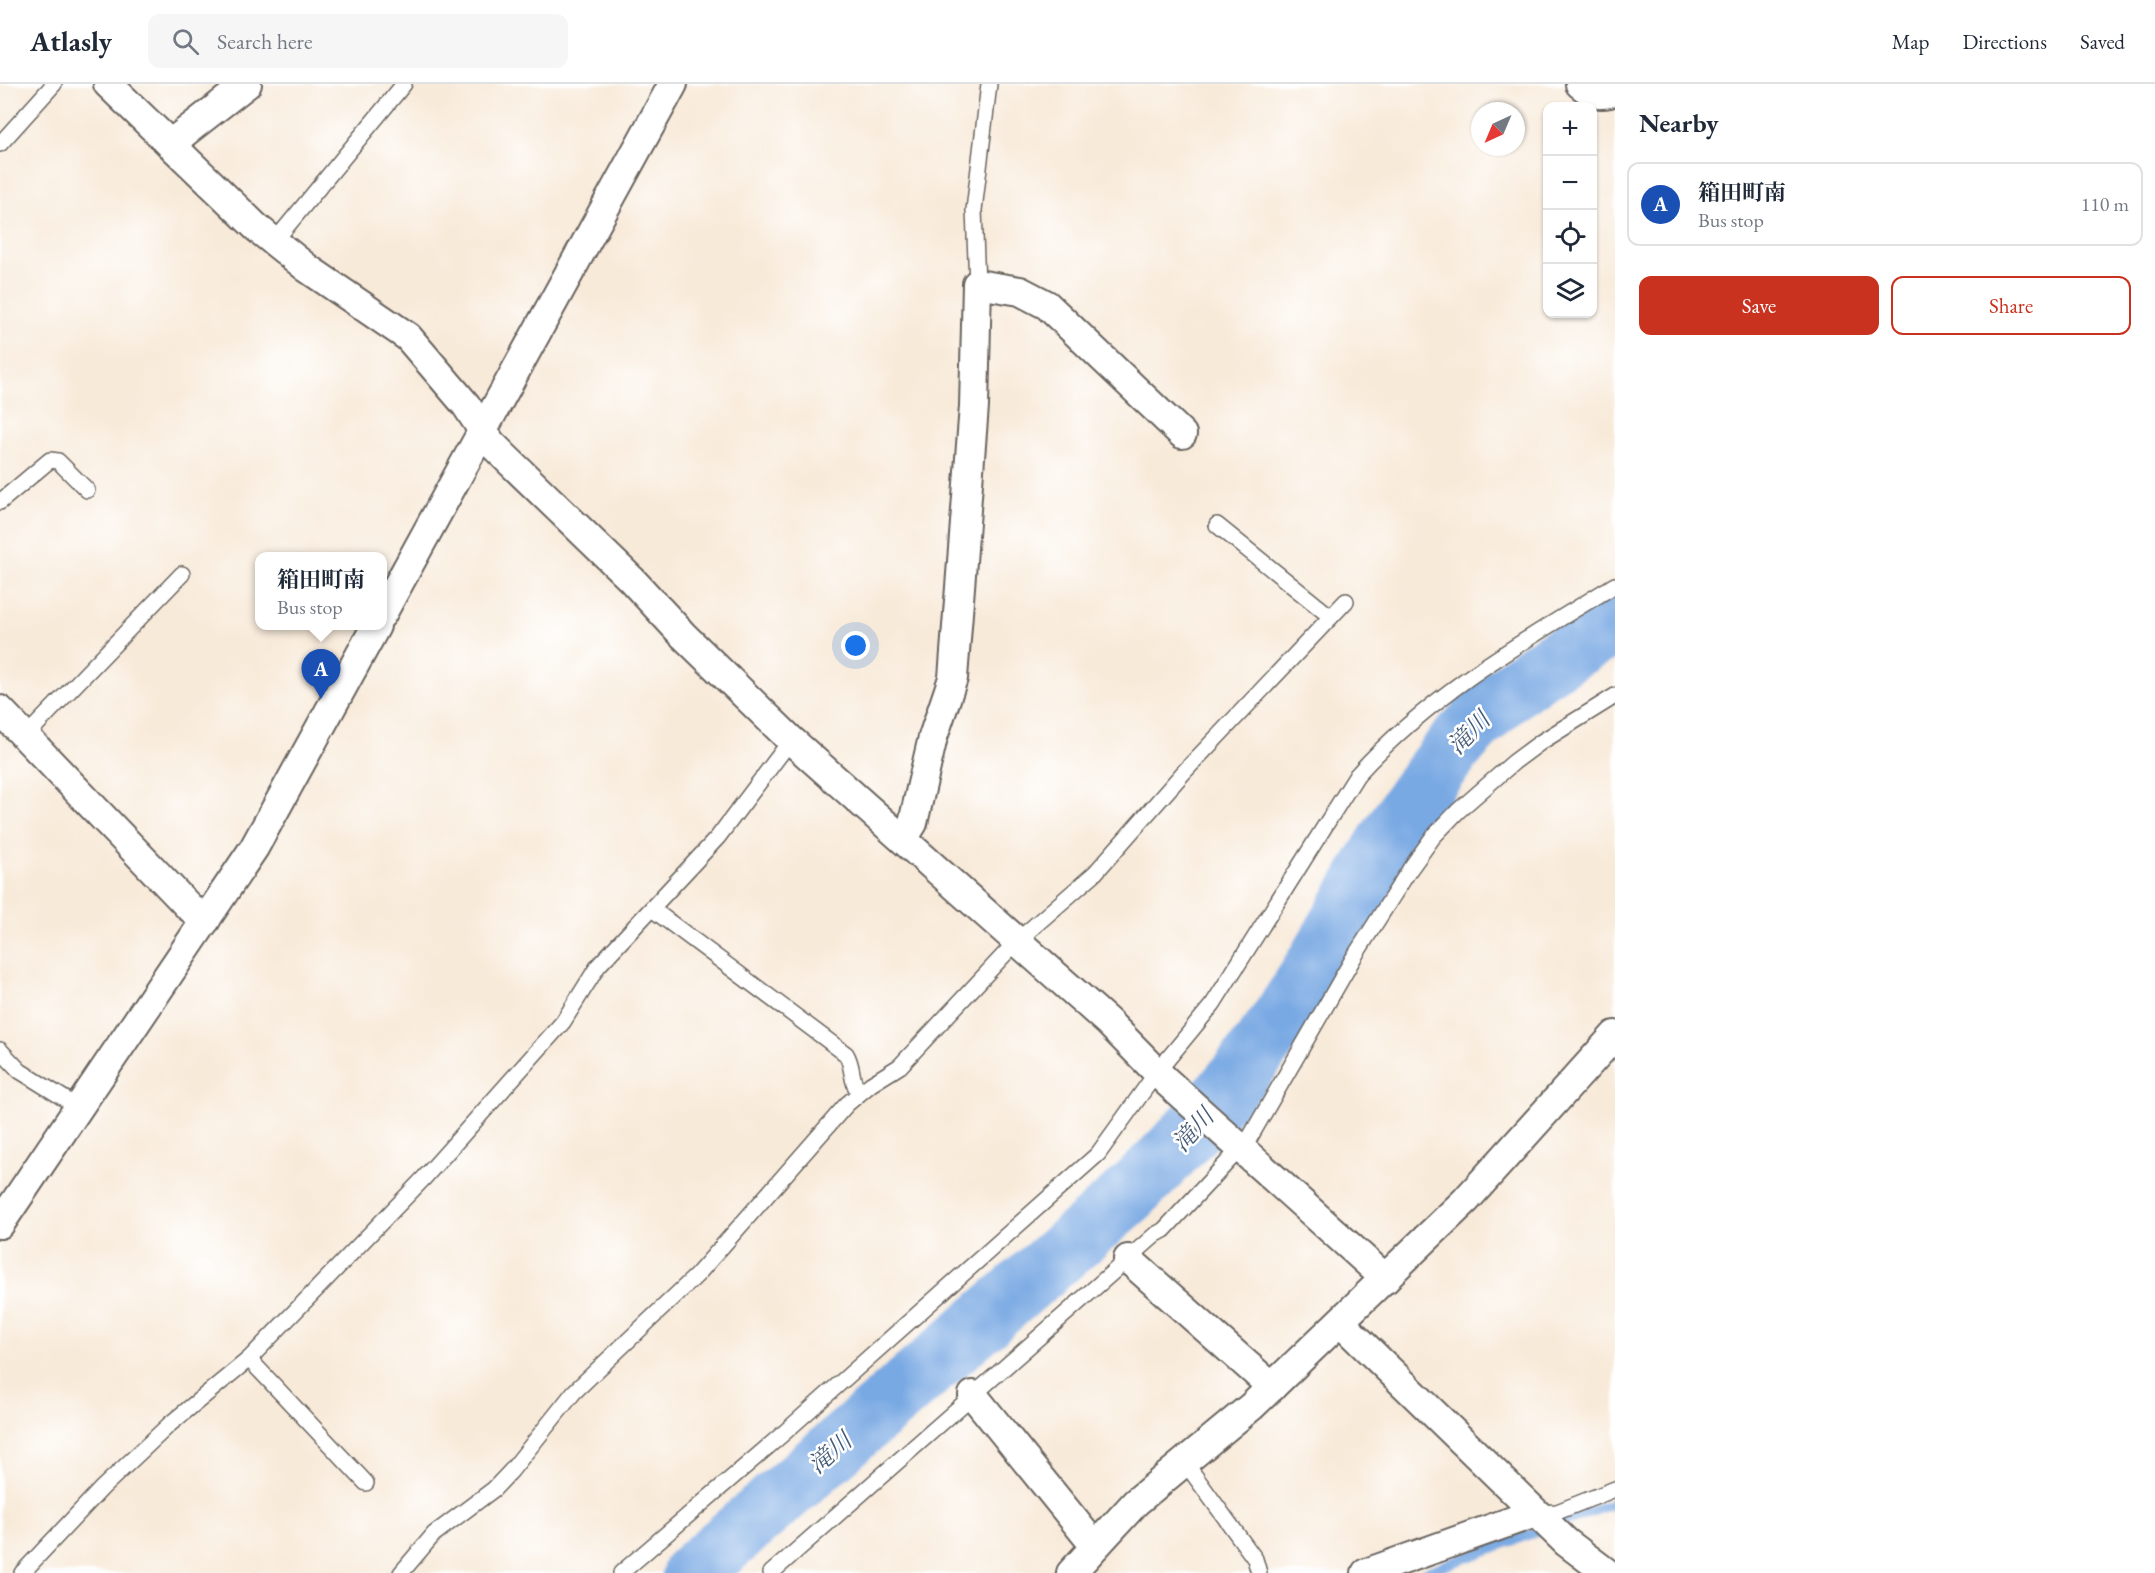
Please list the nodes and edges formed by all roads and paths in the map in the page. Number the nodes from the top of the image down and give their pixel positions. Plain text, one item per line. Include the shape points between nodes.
1 (54, 84) edge
2 (108, 84) edge
3 (247, 84) edge
4 (404, 84) edge
5 (673, 84) edge
6 (989, 84) edge
7 (1580, 84) edge
8 (1615, 91) edge
9 (0, 144) edge
10 (170, 144) junction
11 (274, 242) junction
12 (977, 284) junction
13 (484, 430) junction
14 (1182, 434) dead end
15 (87, 490) dead end
16 (0, 502) edge
17 (1217, 525) dead end
18 (182, 574) dead end
19 (1615, 585) edge
20 (1346, 601) dead end
21 (387, 605) edge
22 (1331, 617) junction
23 (374, 630) edge
24 (1615, 696) edge
25 (0, 710) edge
26 (25, 737) junction
27 (791, 740) junction
28 (903, 839) junction
29 (652, 909) junction
30 (206, 920) junction
31 (1017, 941) junction
32 (1615, 1035) edge
33 (0, 1050) edge
34 (1162, 1077) junction
35 (859, 1093) junction
36 (78, 1107) junction
37 (1237, 1144) junction
38 (0, 1224) edge
39 (1128, 1258) junction
40 (1386, 1279) junction
41 (1341, 1323) junction
42 (249, 1359) junction
43 (1272, 1387) junction
44 (973, 1395) junction
45 (1184, 1461) junction
46 (366, 1483) dead end
47 (1615, 1489) edge
48 (1535, 1513) junction
49 (1095, 1546) junction
50 (1412, 1568) edge
51 (22, 1573) edge
52 (401, 1573) edge
53 (621, 1573) edge
54 (771, 1573) edge
55 (1071, 1573) edge
56 (1259, 1573) edge
57 (1366, 1573) edge
58 (1607, 1573) edge

1 - 9 lane
2 - 10 street
3 - 10 street
4 - 11 lane
5 - 13 street
6 - 12 lane via 974,210
7 - 8 street via 1605,96
10 - 11 street via 233,208
11 - 13 street via 408,337
12 - 14 street via 1020,291 1047,305
12 - 28 street via 974,406 953,678 933,737 913,823
13 - 21 street
13 - 27 street via 505,457
15 - 16 lane via 58,461 50,460
17 - 22 lane
18 - 26 lane
19 - 34 lane via 1439,697 1382,747 1357,775 1213,1004
20 - 22 lane
22 - 31 lane via 1184,772 1095,873
23 - 30 street via 254,848
24 - 37 lane via 1514,762 1433,837 1392,896 1252,1133
25 - 26 street
26 - 30 street
27 - 28 street
27 - 29 lane via 732,821
28 - 31 street
29 - 35 lane via 846,1054
29 - 42 lane via 598,966 563,1022 424,1178
30 - 36 street
31 - 34 street via 1108,1022
31 - 35 lane via 900,1066
32 - 40 street via 1466,1200
33 - 36 lane via 20,1071
34 - 37 street
34 - 53 lane via 1072,1179
35 - 52 lane via 697,1275 574,1392 505,1477 434,1534
36 - 38 street
37 - 39 lane via 1164,1230
37 - 40 street
39 - 43 street
39 - 44 lane
40 - 41 street
41 - 43 street
41 - 48 street
42 - 46 lane
42 - 51 lane via 127,1464
43 - 45 street
44 - 49 street
44 - 54 lane
45 - 49 street via 1136,1502
45 - 56 lane via 1255,1559
47 - 48 lane via 1557,1512
48 - 50 street
48 - 58 street
49 - 55 street
50 - 57 street

